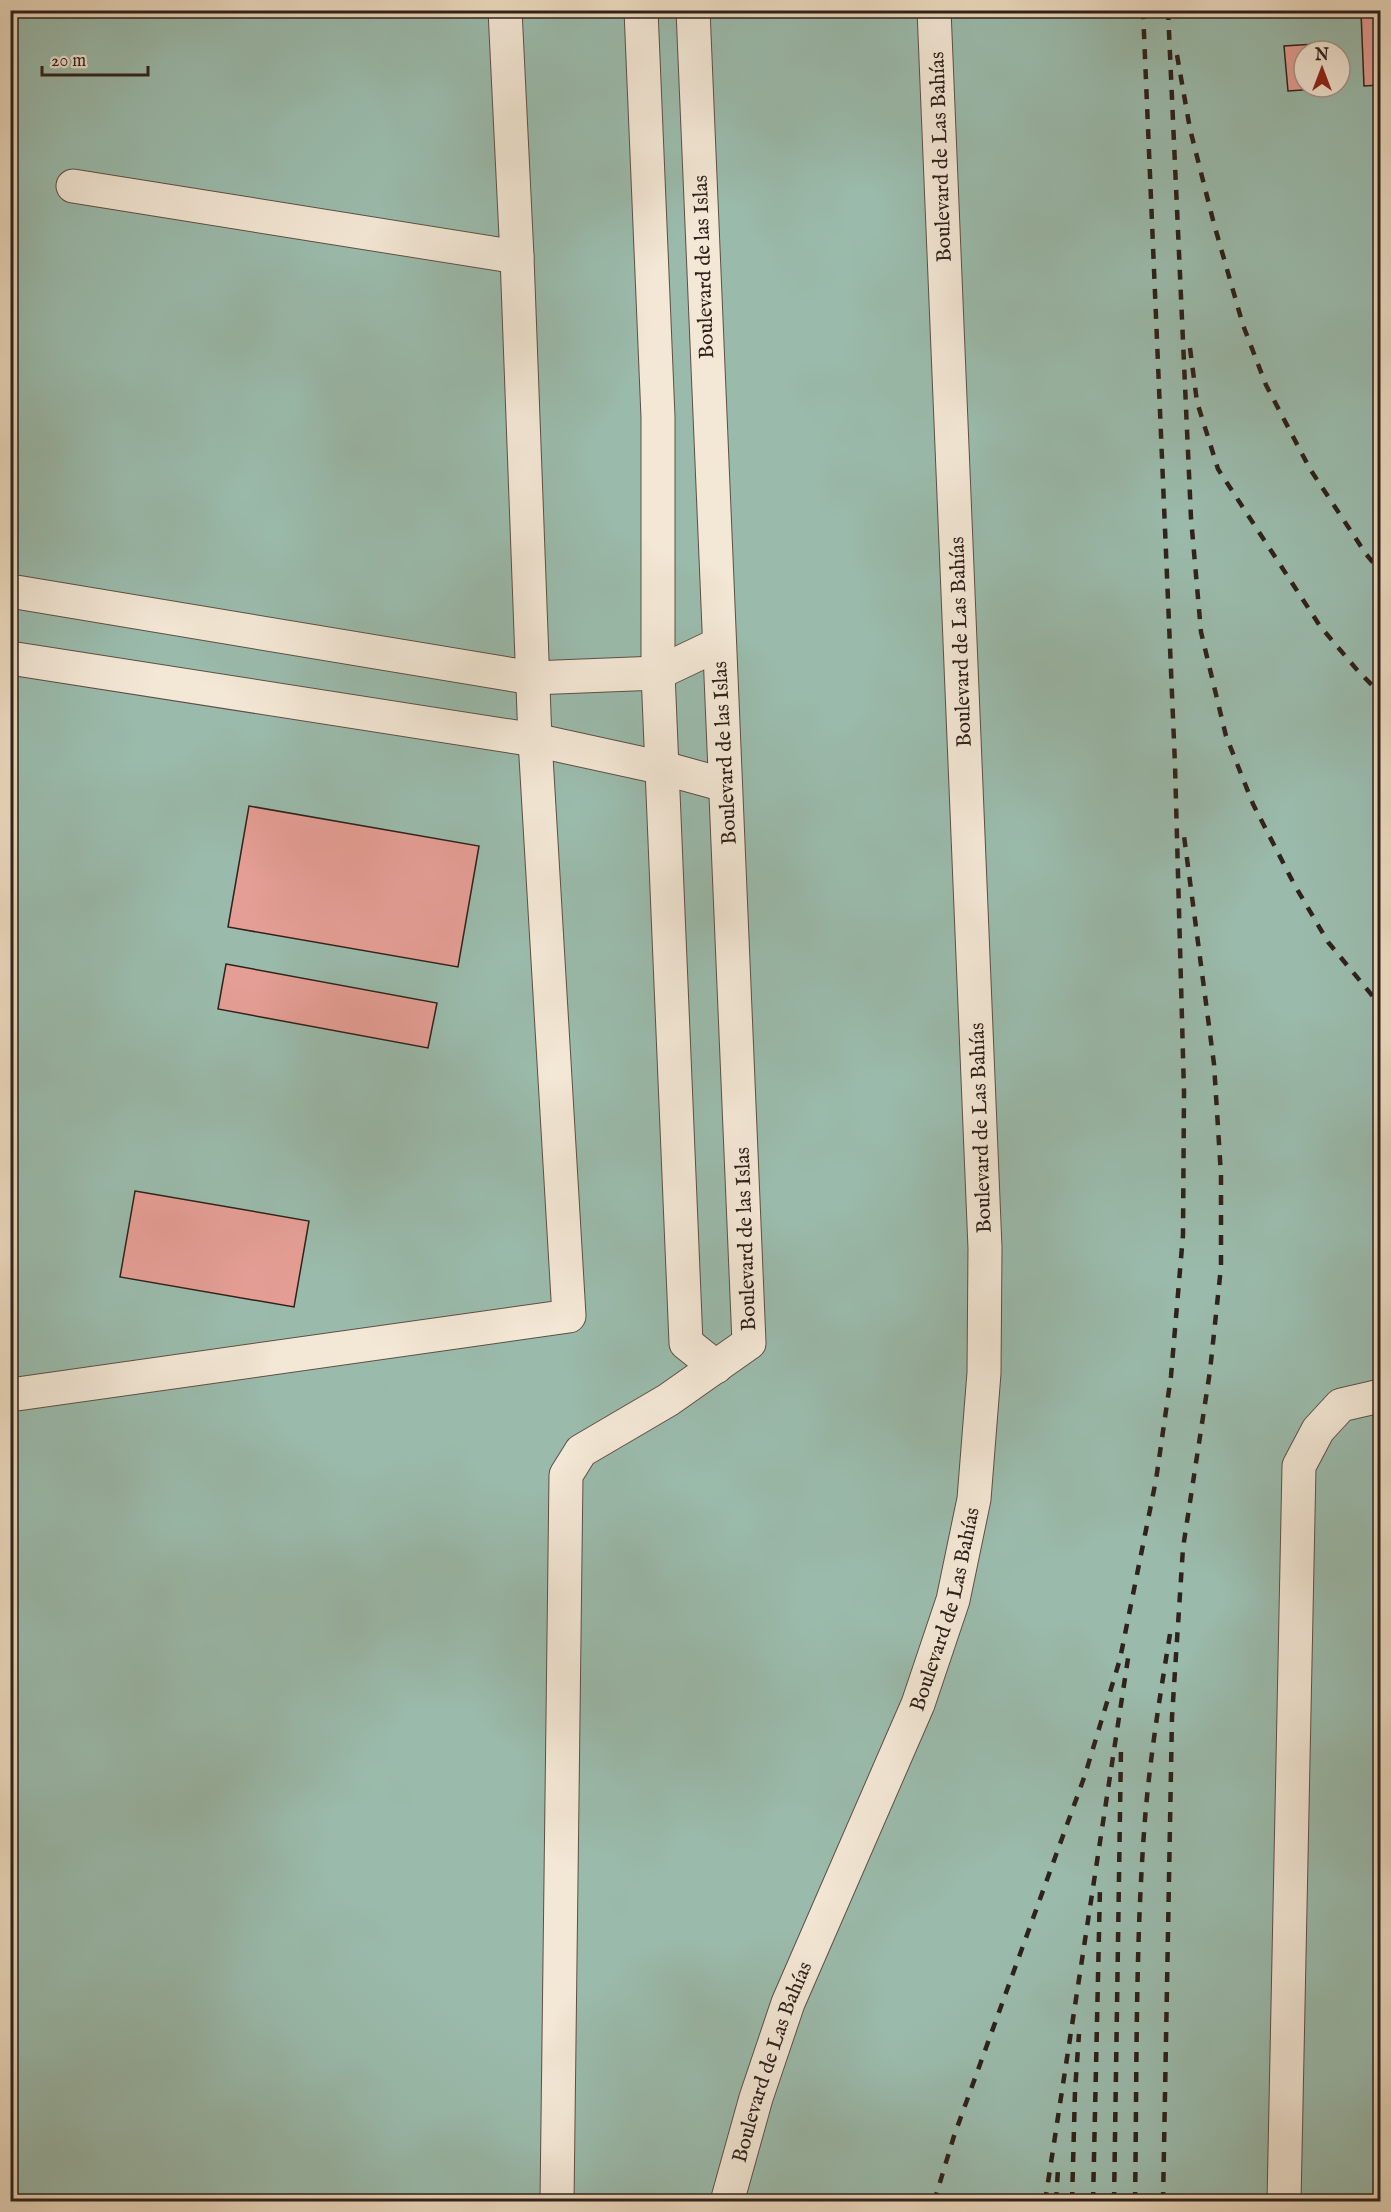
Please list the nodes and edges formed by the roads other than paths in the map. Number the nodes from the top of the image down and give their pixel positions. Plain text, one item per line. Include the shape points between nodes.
1 (504, 10) edge
2 (641, 10) edge
3 (693, 10) edge
4 (934, 10) edge
5 (73, 186) dead end
6 (517, 257) junction
7 (10, 591) edge
8 (719, 645) junction
9 (10, 658) edge
10 (658, 673) junction
11 (532, 678) junction
12 (535, 740) junction
13 (663, 768) junction
14 (725, 785) junction
15 (716, 1367) junction
16 (10, 1395) edge
17 (1380, 1396) edge
18 (557, 2202) edge
19 (727, 2202) edge
20 (1284, 2202) edge

1 - 6 street
2 - 10 street via 658,417
3 - 8 street, Boulevard de las Islas
4 - 19 street, Boulevard de Las Bahías via 986,1248 984,1373 974,1498 953,1600 918,1704 788,2003
5 - 6 street
6 - 11 street
7 - 11 street
8 - 10 street
8 - 14 street, Boulevard de las Islas
9 - 12 street
10 - 11 street
10 - 13 street
11 - 12 street
12 - 13 street
12 - 16 street via 569,1316
13 - 14 street
13 - 15 street via 686,1343
14 - 15 street, Boulevard de las Islas via 749,1343
15 - 18 street via 581,1451 566,1475
17 - 20 street via 1341,1405 1318,1430 1299,1466

